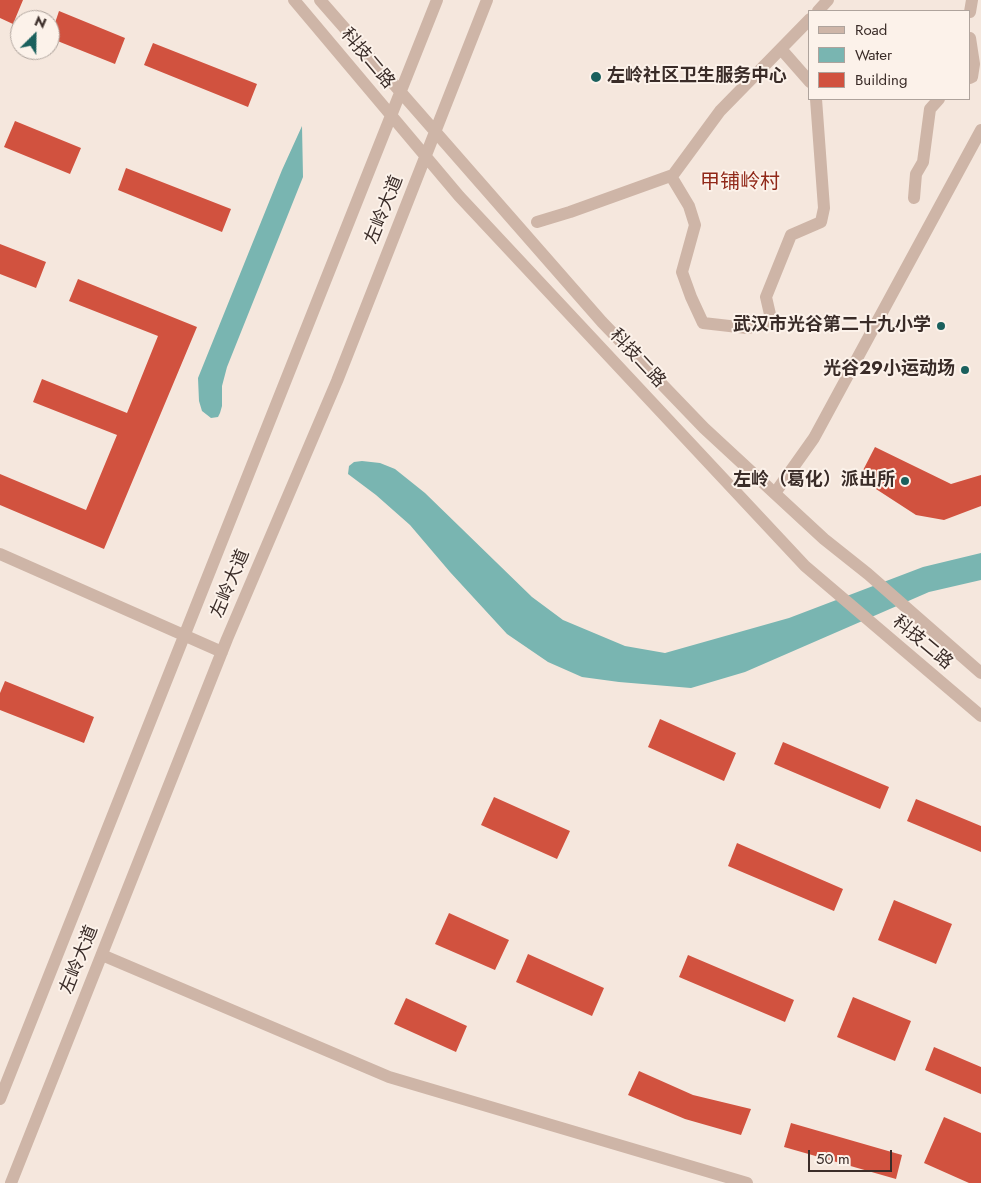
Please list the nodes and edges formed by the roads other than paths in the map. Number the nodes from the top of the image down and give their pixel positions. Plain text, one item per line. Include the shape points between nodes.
1 (294, 0) edge
2 (320, 0) edge
3 (436, 0) edge
4 (486, 0) edge
5 (828, 0) edge
6 (819, 10) edge
7 (808, 22) edge
8 (781, 49) junction
9 (971, 50) edge
10 (971, 78) edge
11 (808, 80) edge
12 (400, 92) junction
13 (816, 100) edge
14 (938, 100) edge
15 (391, 115) junction
16 (981, 130) edge
17 (435, 131) junction
18 (425, 156) junction
19 (671, 176) junction
20 (914, 198) dead end
21 (537, 222) dead end
22 (775, 494) junction
23 (0, 554) edge
24 (185, 635) junction
25 (222, 652) junction
26 (981, 673) edge
27 (981, 716) edge
28 (102, 955) junction
29 (0, 1099) edge
30 (11, 1183) edge
31 (747, 1183) edge

1 - 15 street, 科技二路
2 - 12 street, 科技二路
3 - 12 street, 左岭大道
4 - 17 street, 左岭大道
5 - 6 street
7 - 8 street
8 - 11 street
8 - 19 street via 720,111
9 - 10 street via 974,64
12 - 15 street, 左岭大道
12 - 17 street, 科技二路
13 - 19 street via 824,208 821,222 791,235 766,297 772,323 747,328 703,323 682,272 695,226
14 - 20 street via 930,109
15 - 18 street, 科技二路
15 - 24 street, 左岭大道
16 - 22 street via 814,438
17 - 18 street, 左岭大道
17 - 22 street, 科技二路 via 602,322 704,428
18 - 25 street, 左岭大道 via 336,381
18 - 27 street, 科技二路 via 792,552
19 - 21 street
22 - 26 street, 科技二路
23 - 24 street
24 - 25 street
24 - 29 street, 左岭大道
25 - 28 street, 左岭大道
28 - 30 street, 左岭大道
28 - 31 street via 389,1077

